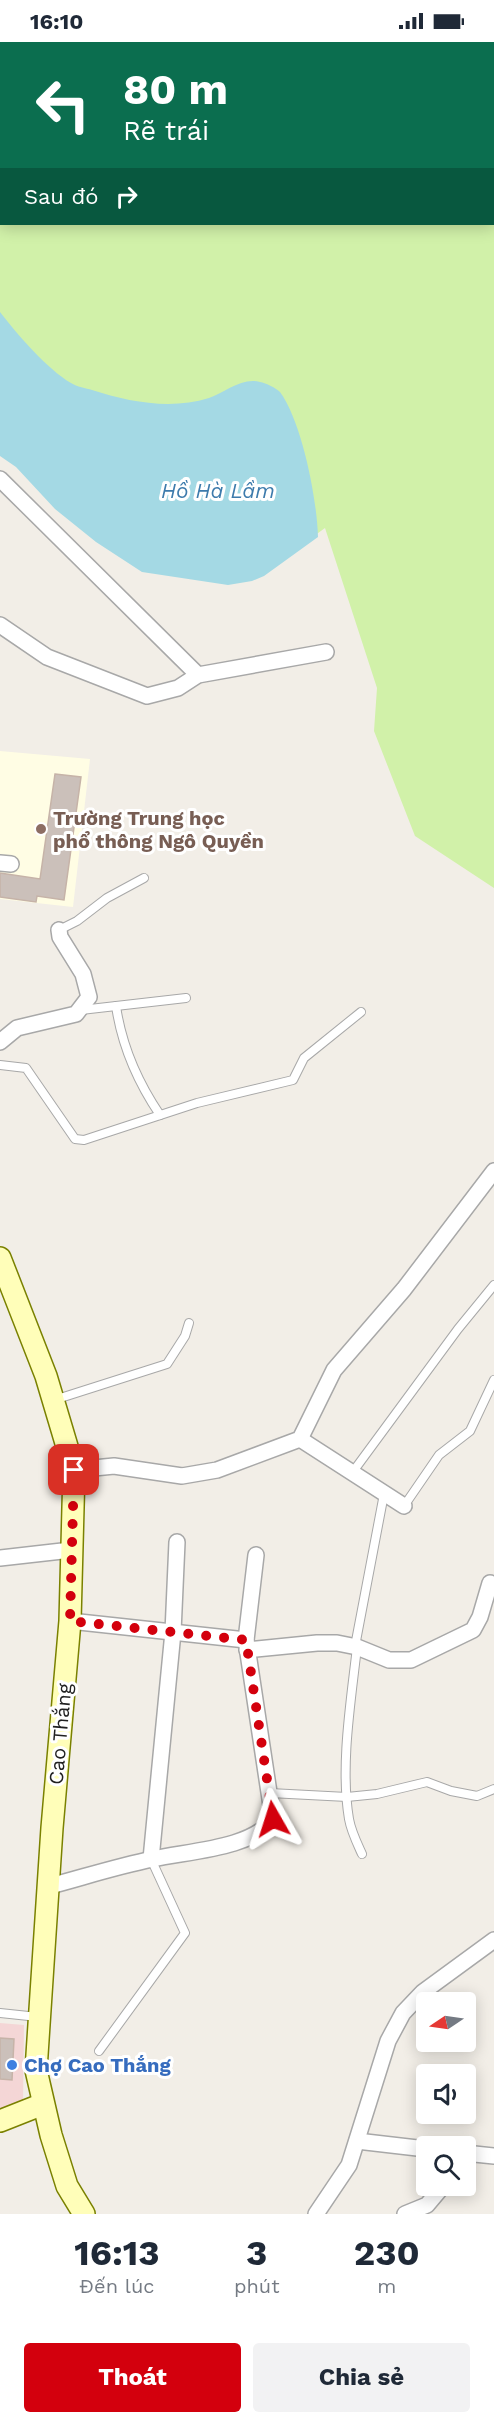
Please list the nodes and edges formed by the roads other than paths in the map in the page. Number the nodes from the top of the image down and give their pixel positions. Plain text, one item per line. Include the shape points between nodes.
1 (0, 479) edge
2 (0, 625) edge
3 (326, 652) dead end
4 (198, 675) junction
5 (144, 878) dead end
6 (59, 930) joint
7 (186, 999) dead end
8 (116, 1006) junction
9 (81, 1010) junction
10 (361, 1012) dead end
11 (0, 1042) edge
12 (0, 1065) edge
13 (160, 1116) junction
14 (494, 1171) edge
15 (0, 1258) edge
16 (494, 1285) edge
17 (189, 1323) dead end
18 (494, 1380) edge
19 (53, 1400) junction
20 (300, 1439) junction
21 (74, 1470) junction
22 (352, 1473) junction
23 (384, 1494) junction
24 (405, 1506) joint
25 (177, 1542) dead end
26 (72, 1550) junction
27 (2, 1554) edge
28 (256, 1555) dead end
29 (490, 1583) dead end
30 (70, 1621) junction
31 (173, 1632) junction
32 (246, 1645) junction
33 (357, 1647) junction
34 (494, 1789) edge
35 (270, 1793) junction
36 (347, 1797) junction
37 (362, 1854) dead end
38 (152, 1859) junction
39 (50, 1886) junction
40 (494, 1940) edge
41 (0, 2013) edge
42 (40, 2017) junction
43 (99, 2051) dead end
44 (43, 2104) junction
45 (0, 2121) edge
46 (357, 2141) junction
47 (416, 2148) edge
48 (476, 2154) edge
49 (494, 2156) edge
50 (435, 2196) edge
51 (84, 2214) edge
52 (316, 2214) edge
53 (405, 2214) edge

1 - 4 street
2 - 4 street via 47,657 147,696 178,688
3 - 4 street
5 - 6 lane
6 - 9 street via 83,974 89,997
7 - 8 lane
8 - 9 lane
8 - 13 lane via 128,1057
9 - 11 street via 17,1028
10 - 13 lane via 303,1058 293,1080
12 - 13 lane via 26,1068 75,1139 84,1140
14 - 20 street via 404,1289 334,1371
15 - 19 main road, Cao Thắng
16 - 22 lane
17 - 19 lane via 167,1364
18 - 24 lane via 470,1431 439,1455
19 - 21 main road, Cao Thắng
20 - 21 street via 217,1470 182,1476 114,1466
20 - 22 street
21 - 26 main road, Cao Thắng
22 - 23 street
23 - 24 street
23 - 33 lane
25 - 31 street
26 - 27 street
26 - 30 main road, Cao Thắng
28 - 32 street
29 - 33 street via 477,1624 468,1634 400,1662
30 - 31 street
30 - 39 main road, Cao Thắng
31 - 32 street
31 - 38 street
32 - 33 street via 317,1643
32 - 35 street
33 - 36 lane via 348,1733
34 - 36 lane via 477,1796 427,1782
35 - 36 lane
35 - 38 street via 273,1819 266,1829 231,1844
36 - 37 lane via 349,1821
38 - 39 street
38 - 43 lane via 185,1933
39 - 42 main road, Cao Thắng
40 - 46 street via 423,1992 403,2013 388,2041
41 - 42 lane
42 - 44 main road, Cao Thắng via 36,2070
44 - 45 main road
44 - 51 main road, Cao Thắng via 67,2186
46 - 47 street
46 - 52 street via 349,2165
48 - 49 street
50 - 53 street via 427,2205

